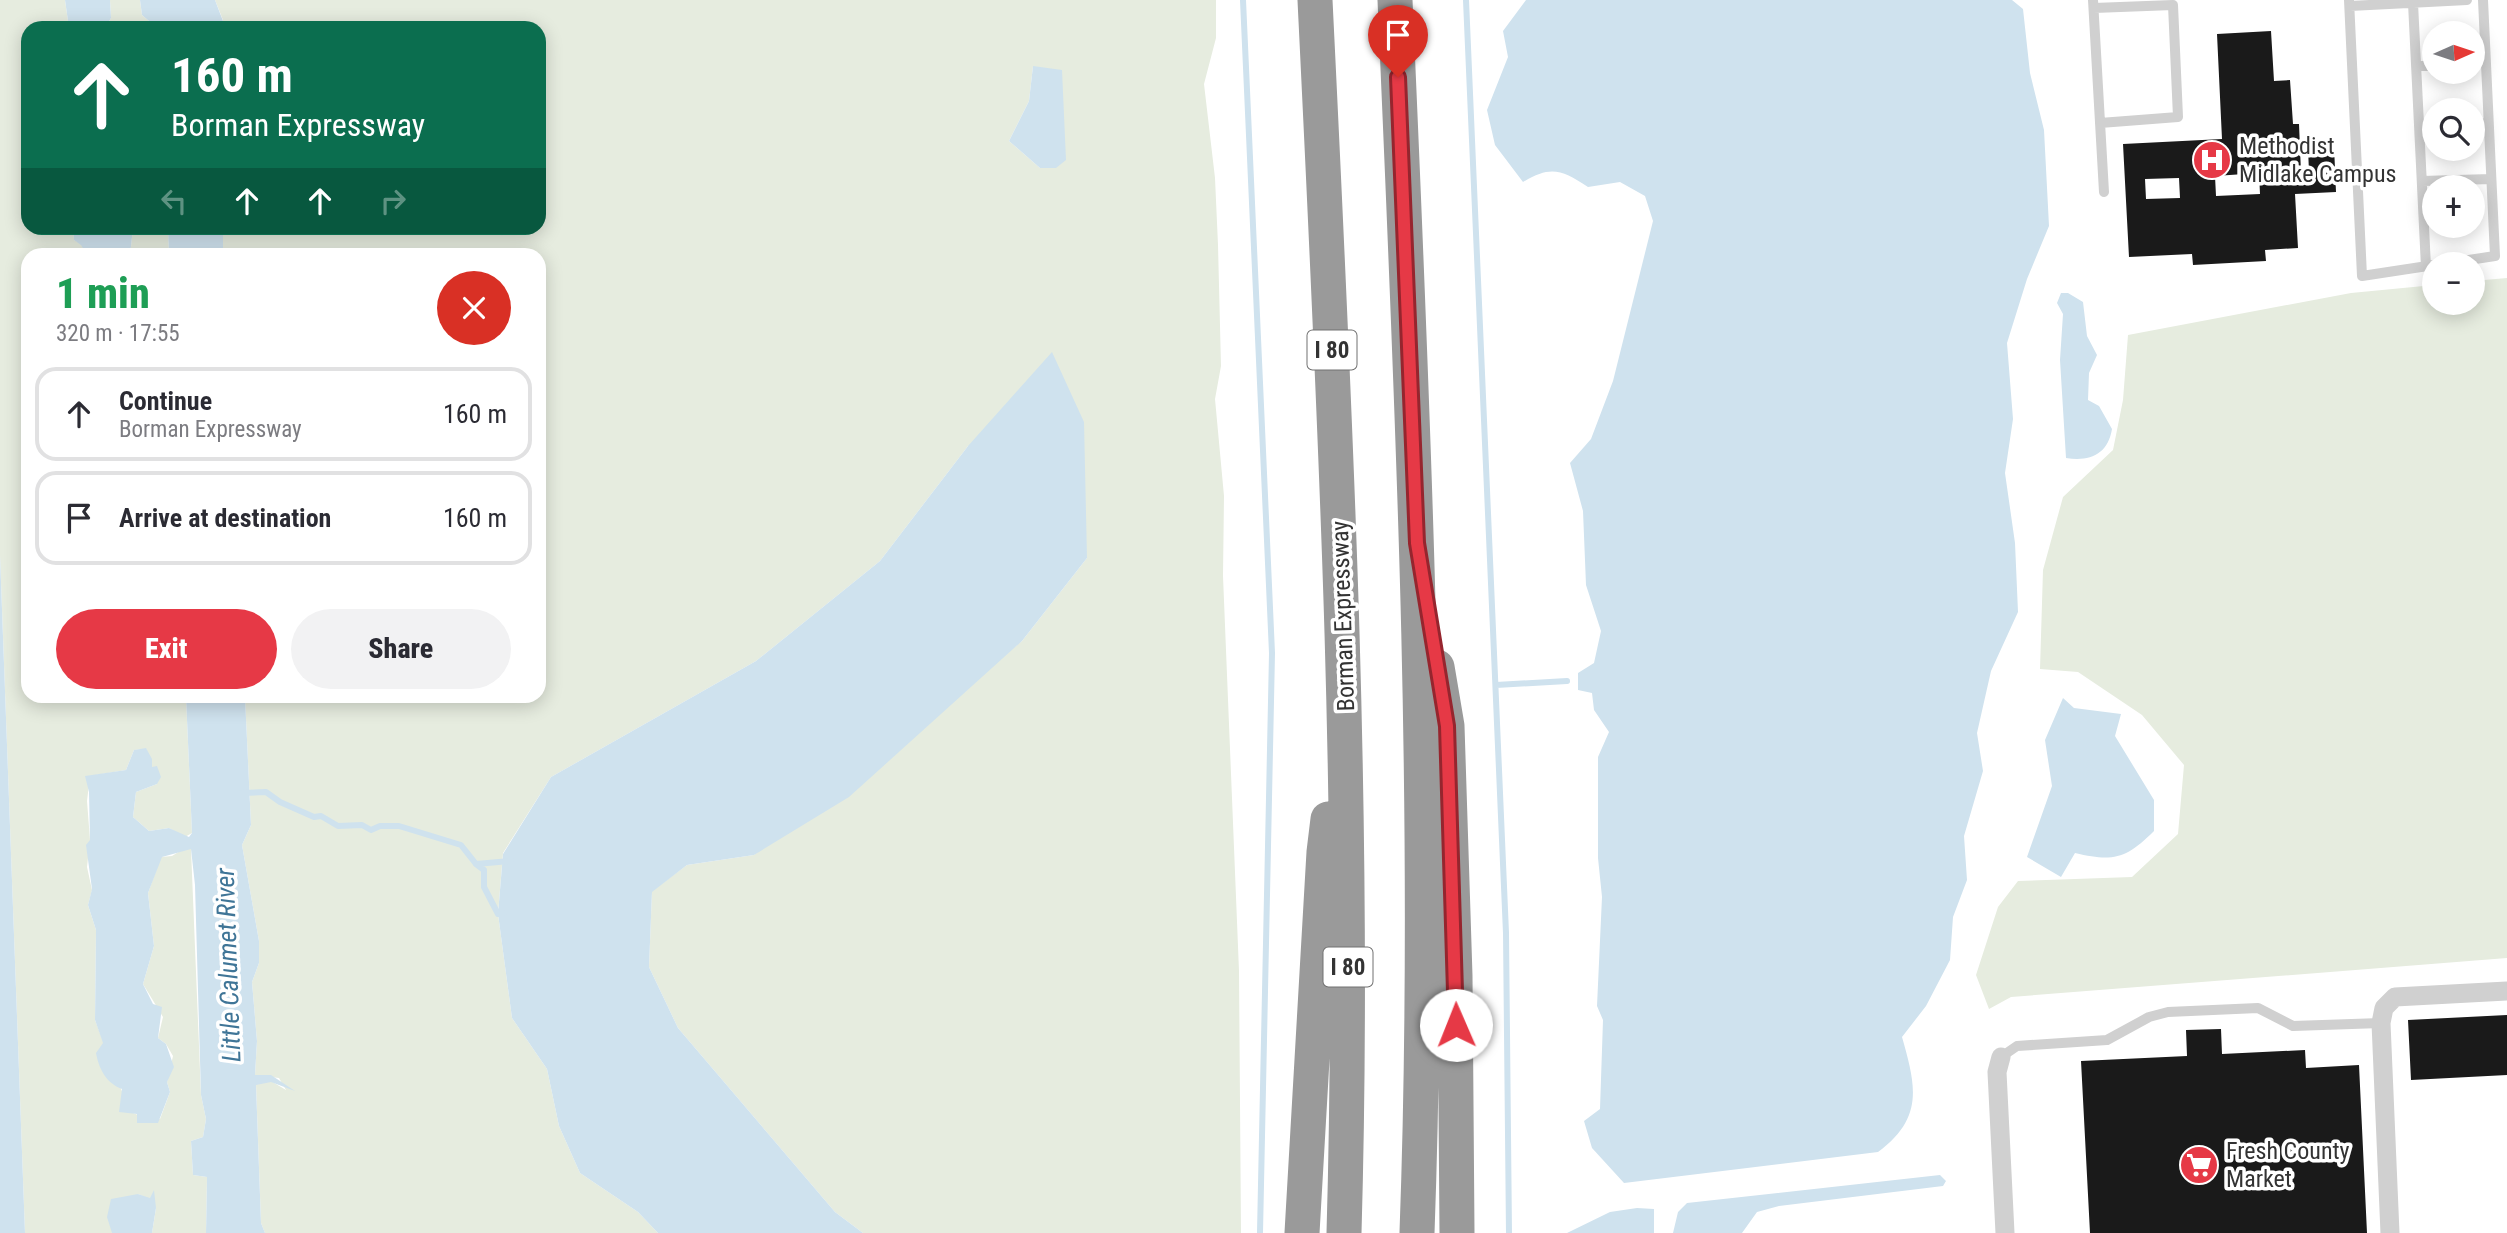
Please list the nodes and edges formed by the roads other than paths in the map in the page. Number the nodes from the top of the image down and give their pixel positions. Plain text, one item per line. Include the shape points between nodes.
1 (1315, 0) edge
2 (1395, 0) edge
3 (2467, 0) edge
4 (2483, 0) edge
5 (2350, 3) edge
6 (2413, 3) junction
7 (2093, 4) edge
8 (2486, 64) joint
9 (2416, 66) junction
10 (2422, 66) edge
11 (2100, 123) junction
12 (2485, 123) edge
13 (2488, 123) junction
14 (2419, 125) junction
15 (2422, 125) edge
16 (2485, 179) edge
17 (2491, 179) junction
18 (2422, 181) edge
19 (2104, 192) dead end
20 (2485, 258) edge
21 (2422, 267) edge
22 (1417, 543) junction
23 (1346, 701) junction
24 (2507, 991) edge
25 (2381, 1023) junction
26 (2001, 1057) joint
27 (1302, 1233) edge
28 (1344, 1233) edge
29 (1417, 1233) edge
30 (1457, 1233) edge
31 (2004, 1233) edge
32 (2390, 1233) edge

1 - 23 highway, Borman Expressway / I 80
2 - 22 highway
3 - 6 lane
4 - 8 lane
5 - 6 lane
5 - 21 lane via 2362,276
6 - 9 lane
7 - 11 lane
7 - 11 lane via 2173,5 2178,117
8 - 13 lane
9 - 10 lane
9 - 14 lane
11 - 19 lane
12 - 13 lane
13 - 17 lane
14 - 15 lane
14 - 18 lane
16 - 17 lane
17 - 20 lane via 2495,256
22 - 29 highway via 1423,982
22 - 30 highway via 1447,726
23 - 27 highway via 1324,852
23 - 28 highway, Borman Expressway / I 80
24 - 25 street via 2395,997 2384,1008
25 - 26 lane via 2293,1026 2258,1008 2168,1012 2106,1040 2017,1046
25 - 32 street
26 - 31 street via 1997,1072

